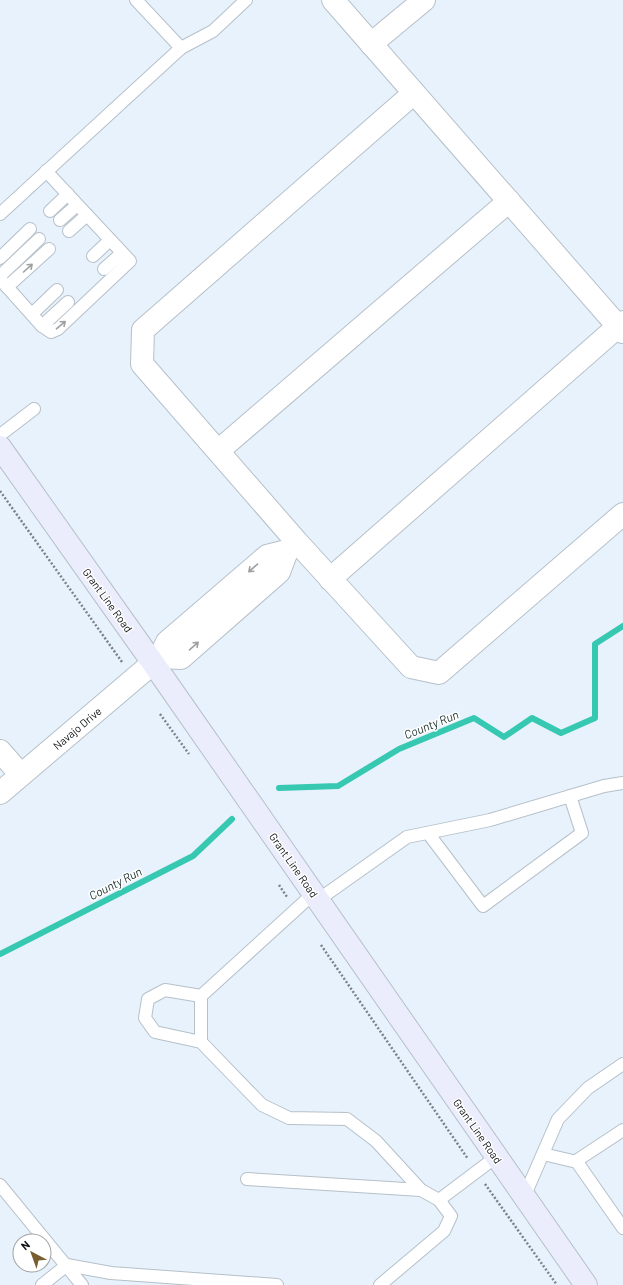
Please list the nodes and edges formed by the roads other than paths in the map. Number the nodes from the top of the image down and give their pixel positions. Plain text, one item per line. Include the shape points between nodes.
1 (136, 0) edge
2 (246, 0) edge
3 (333, 0) edge
4 (424, 0) edge
5 (371, 44) junction
6 (180, 48) junction
7 (414, 93) junction
8 (46, 171) junction
9 (68, 194) junction
10 (509, 201) junction
11 (77, 205) junction
12 (50, 211) dead end
13 (0, 214) edge
14 (87, 215) junction
15 (60, 220) dead end
16 (30, 229) dead end
17 (69, 231) dead end
18 (40, 239) dead end
19 (110, 240) junction
20 (49, 250) dead end
21 (122, 253) junction
22 (93, 256) dead end
23 (0, 258) edge
24 (104, 269) dead end
25 (0, 276) edge
26 (4, 283) edge
27 (57, 290) dead end
28 (68, 302) dead end
29 (32, 314) junction
30 (42, 326) junction
31 (621, 327) edge
32 (34, 409) dead end
33 (0, 435) edge
34 (0, 447) edge
35 (218, 451) junction
36 (623, 514) edge
37 (292, 546) junction
38 (330, 579) junction
39 (156, 660) junction
40 (0, 750) edge
41 (21, 775) junction
42 (623, 784) edge
43 (0, 793) edge
44 (570, 796) junction
45 (428, 833) junction
46 (316, 897) junction
47 (201, 996) junction
48 (201, 1042) junction
49 (623, 1064) edge
50 (623, 1130) edge
51 (543, 1154) junction
52 (496, 1157) junction
53 (576, 1161) junction
54 (246, 1179) dead end
55 (0, 1185) edge
56 (421, 1190) junction
57 (524, 1197) junction
58 (439, 1200) junction
59 (623, 1228) edge
60 (67, 1265) junction
61 (42, 1285) edge
62 (82, 1285) edge
63 (277, 1285) edge
64 (380, 1285) edge
65 (586, 1285) edge

1 - 6 lane
2 - 6 lane via 213,31
3 - 5 street
4 - 5 street
5 - 7 street
6 - 8 lane
7 - 10 street
7 - 35 street via 143,330 142,364
8 - 9 lane
8 - 13 lane
9 - 11 lane
9 - 12 lane
10 - 31 street
10 - 35 street
11 - 14 lane
11 - 15 lane
14 - 17 lane
14 - 19 lane
16 - 23 lane
18 - 25 lane
19 - 21 lane
19 - 22 lane
26 -> 20 lane
21 - 24 lane
30 -> 21 lane via 51,332 58,329 130,261
26 - 29 lane
27 - 29 lane
28 - 30 lane
29 - 30 lane
31 - 38 street
32 - 33 lane
34 - 39 main road, Grant Line Road
35 - 37 street
36 - 38 street via 439,673 411,668
37 - 38 street
37 - 39 street via 267,556 167,642
39 - 41 street, Navajo Drive
39 - 46 main road, Grant Line Road
40 - 41 street
41 - 43 street, Navajo Drive
42 - 44 lane via 604,786
44 - 45 lane via 490,820
44 - 45 lane via 582,833 483,906
45 - 46 lane via 408,837
46 - 47 lane
46 - 52 main road, Grant Line Road
47 - 48 lane
47 - 48 lane via 165,990 148,999 145,1018 155,1032
48 - 56 lane via 262,1105 289,1118 347,1119 376,1142
49 - 51 lane via 588,1088 558,1119
50 - 53 lane
51 - 53 lane
51 - 57 lane
52 - 57 main road, Grant Line Road
52 - 58 lane
53 - 59 lane
54 - 56 lane
55 - 60 lane
56 - 58 lane
57 - 65 main road, Grant Line Road
58 - 64 lane via 451,1216 444,1231
60 - 61 lane
60 - 62 lane
60 - 63 lane via 111,1273

